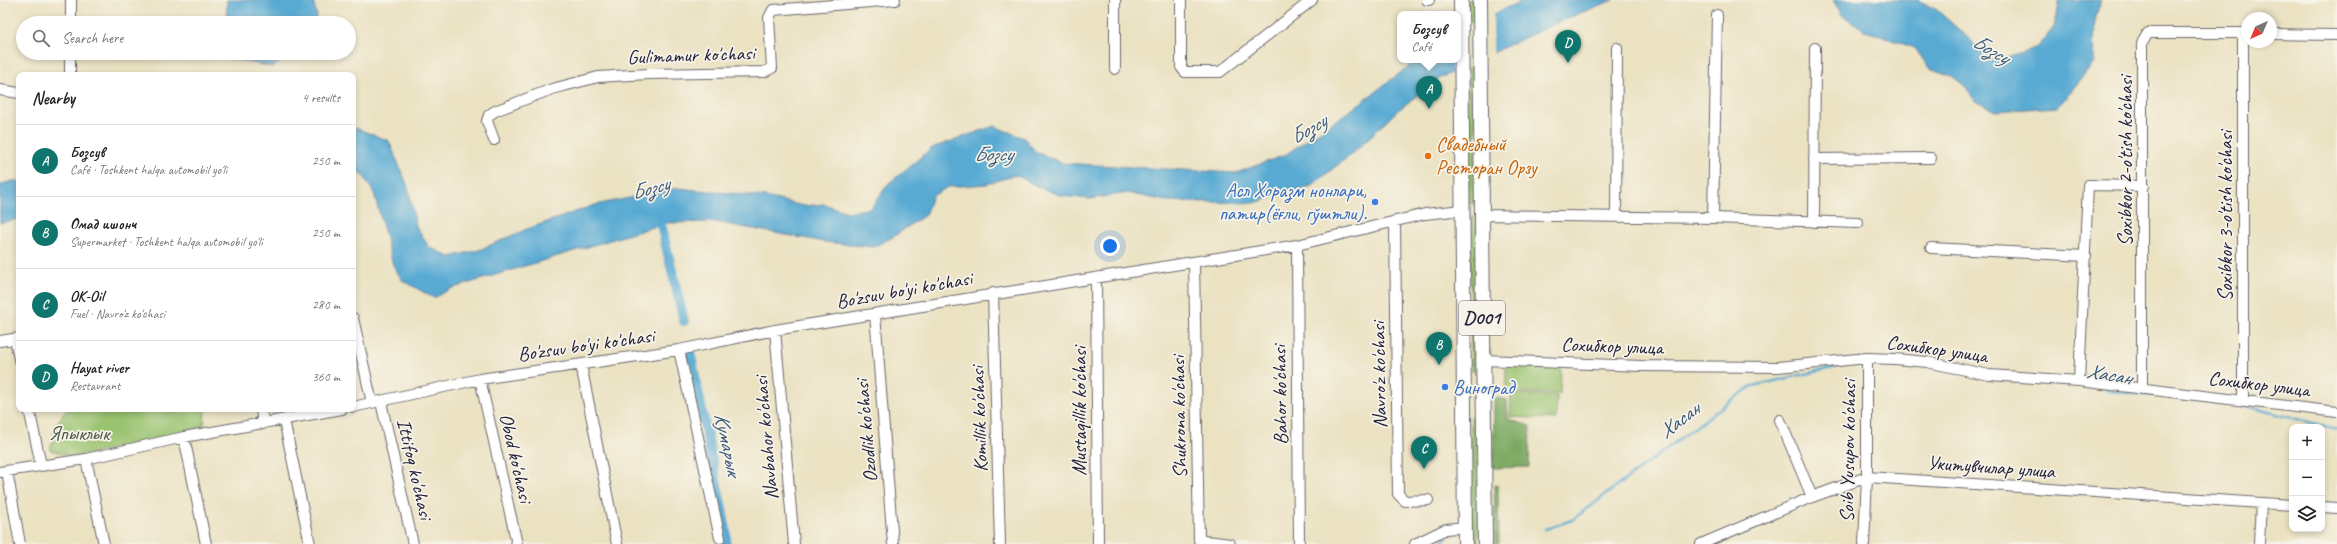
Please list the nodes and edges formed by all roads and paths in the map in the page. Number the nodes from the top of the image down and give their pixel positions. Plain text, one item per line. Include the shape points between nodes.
1 (71, 0) edge
2 (895, 0) edge
3 (1115, 0) edge
4 (1181, 0) edge
5 (1312, 0) edge
6 (1461, 6) edge
7 (1480, 6) edge
8 (1717, 15) dead end
9 (70, 16) edge
10 (2241, 33) edge
11 (2277, 34) edge
12 (2337, 35) edge
13 (1617, 48) dead end
14 (1815, 48) dead end
15 (2245, 48) edge
16 (70, 60) edge
17 (1115, 69) dead end
18 (70, 72) edge
19 (0, 90) edge
20 (16, 93) edge
21 (494, 140) dead end
22 (1931, 158) dead end
23 (1814, 159) junction
24 (2143, 186) junction
25 (1462, 210) junction
26 (1481, 215) junction
27 (1616, 216) junction
28 (1713, 218) junction
29 (1395, 222) junction
30 (1814, 222) junction
31 (1858, 223) dead end
32 (1297, 245) junction
33 (1931, 248) dead end
34 (2086, 256) junction
35 (1194, 262) junction
36 (1096, 278) junction
37 (993, 293) junction
38 (875, 314) junction
39 (356, 329) edge
40 (775, 330) junction
41 (16, 338) edge
42 (0, 342) edge
43 (679, 350) junction
44 (1867, 358) junction
45 (1483, 360) junction
46 (581, 365) junction
47 (480, 379) junction
48 (2079, 381) junction
49 (2142, 389) junction
50 (1464, 391) junction
51 (1483, 391) junction
52 (2243, 399) junction
53 (377, 403) junction
54 (356, 406) edge
55 (30, 412) edge
56 (261, 412) edge
57 (326, 412) edge
58 (2337, 412) edge
59 (284, 420) junction
60 (1780, 420) dead end
61 (263, 424) junction
62 (184, 437) junction
63 (86, 459) junction
64 (41, 465) junction
65 (3, 471) edge
66 (1867, 477) junction
67 (1812, 497) junction
68 (1428, 500) dead end
69 (2261, 503) junction
70 (2289, 505) edge
71 (2325, 507) edge
72 (2337, 508) edge
73 (1465, 527) junction
74 (720, 538) dead end
75 (20, 544) edge
76 (104, 544) edge
77 (206, 544) edge
78 (310, 544) edge
79 (413, 544) edge
80 (517, 544) edge
81 (617, 544) edge
82 (794, 544) edge
83 (893, 544) edge
84 (1000, 544) edge
85 (1098, 544) edge
86 (1230, 544) edge
87 (1299, 544) edge
88 (1415, 544) edge
89 (1465, 544) edge
90 (1485, 544) edge
91 (1701, 544) edge
92 (1864, 544) edge
93 (2259, 544) edge

1 - 9 street
2 - 21 street, Gulimamur ko'chasi via 773,10 769,18 772,68 764,72 605,77 552,89 489,115 486,121
3 - 17 street
4 - 5 street via 1181,67 1185,72 1217,74
6 - 25 highway, D001
7 - 26 highway, D001
8 - 28 street
10 - 24 street, Soxibkor 2-o'tish ko'chasi via 2148,33 2144,38
11 - 12 street
13 - 27 street
14 - 23 street
15 - 52 street, Soxibkor 3-o'tish ko'chasi
16 - 18 street
19 - 20 street
22 - 23 street
23 - 30 street
24 - 34 street via 2088,184
24 - 49 street, Soxibkor 2-o'tish ko'chasi
25 - 29 street, Bo'zsuv bo'yi ko'chasi via 1425,214
25 - 50 highway, D001
26 - 27 street
26 - 45 highway, D001
27 - 28 street
28 - 30 street
29 - 32 street, Bo'zsuv bo'yi ko'chasi
29 - 68 street, Navro'z ko'chasi via 1398,494 1405,501
30 - 31 street
32 - 35 street, Bo'zsuv bo'yi ko'chasi
32 - 87 street, Bahor ko'chasi
33 - 34 street
34 - 48 street
35 - 36 street, Bo'zsuv bo'yi ko'chasi
35 - 86 street, Shukrona ko'chasi via 1200,540
36 - 37 street, Bo'zsuv bo'yi ko'chasi
36 - 85 street, Mustaqillik ko'chasi
37 - 38 street, Bo'zsuv bo'yi ko'chasi
37 - 84 street, Komillik ko'chasi
38 - 40 street, Bo'zsuv bo'yi ko'chasi
38 - 83 street, Ozodlik ko'chasi
39 - 53 street, Ittifoq ko'chasi
40 - 43 street, Bo'zsuv bo'yi ko'chasi
40 - 82 street, Navbahor ko'chasi
41 - 42 street
43 - 46 street, Bo'zsuv bo'yi ko'chasi
43 - 74 street
44 - 45 street, Сохибкор улица via 1778,367 1641,366
44 - 48 street, Сохибкор улица via 1927,362 1989,375
44 - 66 street, Soib Yusupov ko'chasi
45 - 51 highway, D001
46 - 47 street, Bo'zsuv bo'yi ko'chasi
46 - 81 street
47 - 53 street, Bo'zsuv bo'yi ko'chasi
47 - 80 street, Obod ko'chasi
48 - 49 street, Сохибкор улица
49 - 52 street, Сохибкор улица
50 - 51 highway
50 - 73 highway, D001
51 - 90 highway, D001
52 - 58 street, Сохибкор улица
53 - 54 street, Bo'zsuv bo'yi ko'chasi
53 - 79 street, Ittifoq ko'chasi
55 - 64 street
56 - 61 street
57 - 59 street
59 - 61 street
59 - 78 street
60 - 67 street
61 - 62 street
62 - 63 street
62 - 77 street
63 - 64 street
63 - 76 street
64 - 65 street
65 - 75 street
66 - 67 street, Укитувчилар улица
66 - 69 street, Укитувчилар улица
66 - 92 street, Soib Yusupov ko'chasi
67 - 91 street, Укитувчилар улица
69 - 70 street, Укитувчилар улица
69 - 93 street
71 - 72 street
73 - 88 street via 1446,529
73 - 89 highway, D001

